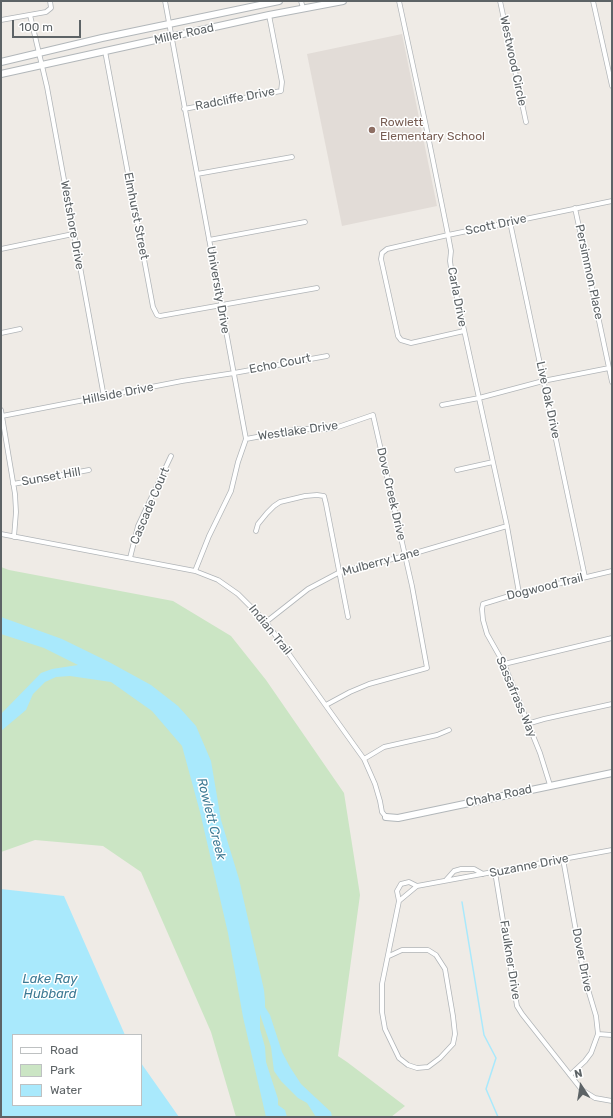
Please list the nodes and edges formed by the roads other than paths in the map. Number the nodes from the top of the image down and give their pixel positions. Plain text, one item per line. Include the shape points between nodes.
1 (50, 1) edge
2 (166, 1) edge
3 (279, 1) edge
4 (302, 1) edge
5 (343, 1) edge
6 (399, 1) edge
7 (500, 1) edge
8 (593, 1) edge
9 (303, 8) junction
10 (30, 15) junction
11 (269, 15) junction
12 (1, 20) edge
13 (170, 24) junction
14 (172, 36) junction
15 (105, 51) junction
16 (39, 53) junction
17 (1, 62) edge
18 (42, 65) junction
19 (1, 74) edge
20 (612, 86) edge
21 (184, 109) junction
22 (526, 122) dead end
23 (292, 157) dead end
24 (197, 174) junction
25 (612, 201) edge
26 (575, 208) junction
27 (305, 222) dead end
28 (510, 222) junction
29 (73, 234) junction
30 (448, 235) junction
31 (209, 240) junction
32 (1, 249) edge
33 (317, 288) dead end
34 (221, 306) junction
35 (20, 329) dead end
36 (464, 331) junction
37 (1, 333) edge
38 (327, 356) dead end
39 (609, 368) junction
40 (234, 373) junction
41 (544, 382) junction
42 (612, 382) edge
43 (104, 397) junction
44 (479, 398) junction
45 (442, 405) dead end
46 (1, 410) edge
47 (373, 415) joint
48 (2, 416) junction
49 (246, 439) junction
50 (171, 456) dead end
51 (493, 462) junction
52 (89, 470) dead end
53 (456, 470) dead end
54 (13, 484) junction
55 (507, 526) junction
56 (256, 531) dead end
57 (1, 534) edge
58 (14, 537) junction
59 (405, 556) junction
60 (130, 558) junction
61 (612, 570) edge
62 (195, 571) junction
63 (340, 572) junction
64 (585, 577) junction
65 (519, 593) junction
66 (482, 609) joint
67 (348, 617) dead end
68 (266, 622) junction
69 (612, 638) edge
70 (504, 664) junction
71 (612, 704) edge
72 (326, 705) junction
73 (527, 724) junction
74 (449, 730) dead end
75 (364, 758) junction
76 (612, 773) edge
77 (550, 785) junction
78 (386, 817) joint
79 (612, 850) edge
80 (563, 859) junction
81 (495, 872) junction
82 (483, 874) junction
83 (446, 880) junction
84 (417, 886) junction
85 (399, 901) junction
86 (389, 956) junction
87 (598, 1034) junction
88 (612, 1035) edge
89 (570, 1075) junction
90 (612, 1101) edge

1 - 10 street via 50,10
2 - 13 street, University Drive
3 - 13 main road, Miller Road
4 - 9 street
5 - 9 main road, Miller Road
6 - 30 street, Carla Drive
7 - 22 street, Westwood Circle
8 - 20 street
9 - 11 main road, Miller Road
10 - 12 street
10 - 16 street, Westshore Drive
11 - 14 main road, Miller Road
11 - 21 street, Radcliffe Drive via 282,82 280,91
13 - 14 street, University Drive
13 - 16 main road, Miller Road
14 - 15 main road, Miller Road
14 - 21 street, University Drive
15 - 18 main road, Miller Road
15 - 34 street, Elmhurst Street via 155,312 160,316
16 - 17 main road, Miller Road
16 - 18 street, Westshore Drive
18 - 19 main road, Miller Road
18 - 29 street, Westshore Drive
21 - 24 street, University Drive
23 - 24 street
24 - 31 street, University Drive
25 - 26 street, Scott Drive
26 - 28 street, Scott Drive
26 - 39 street, Persimmon Place
27 - 31 street
28 - 30 street, Scott Drive
28 - 41 street, Live Oak Drive
29 - 32 street
29 - 43 street, Westshore Drive
30 - 36 street, Carla Drive via 452,274
30 - 36 street, Scott Drive via 387,249 382,253 381,259 401,340 411,342
31 - 34 street, University Drive
33 - 34 street, Elmhurst Street
34 - 40 street, University Drive
35 - 37 street
36 - 44 street, Carla Drive
38 - 40 street, Echo Court
39 - 41 street
39 - 42 street, Persimmon Place
40 - 43 street, Hillside Drive
40 - 49 street, University Drive
41 - 44 street
41 - 64 street, Live Oak Drive
43 - 48 street, Hillside Drive
44 - 45 street
44 - 51 street, Carla Drive
46 - 48 street
47 - 49 street, Westlake Drive via 338,427 299,429
47 - 59 street, Dove Creek Drive
48 - 54 street
49 - 62 street, University Drive via 231,491
50 - 60 street, Cascade Court via 138,526
51 - 53 street
51 - 55 street, Carla Drive
52 - 54 street, Sunset Hill
54 - 58 street via 16,512
55 - 59 street, Mulberry Lane
55 - 65 street, Carla Drive
56 - 63 street via 267,513 280,502 305,496 324,496
57 - 58 street, Indian Trail
58 - 60 street, Indian Trail
59 - 63 street, Mulberry Lane
59 - 72 street, Dove Creek Drive via 427,668 369,684
60 - 62 street, Indian Trail
61 - 64 street, Dogwood Trail
62 - 68 street, Indian Trail via 218,580 238,594
63 - 67 street
63 - 68 street, Mulberry Lane via 308,589
64 - 65 street, Dogwood Trail
65 - 66 street, Dogwood Trail via 488,601 483,604
66 - 70 street, Sassafrass Way via 487,634
68 - 72 street, Indian Trail
69 - 70 street
70 - 73 street, Sassafrass Way
71 - 73 street
72 - 75 street, Indian Trail
73 - 77 street, Sassafrass Way
74 - 75 street via 384,747
75 - 78 street, Indian Trail via 375,784 382,812
76 - 77 main road, Chaha Road
77 - 78 main road, Chaha Road via 398,818
79 - 80 street, Suzanne Drive
80 - 81 street, Suzanne Drive
80 - 87 street, Dover Drive via 584,976 596,1016
81 - 82 street, Suzanne Drive
81 - 89 street, Faulkner Drive via 517,1006
82 - 83 street, Suzanne Drive
82 - 83 street via 474,869 461,869 454,871
83 - 84 street, Suzanne Drive
84 - 85 street
84 - 85 street, Suzanne Drive via 409,882 401,884 397,891
85 - 86 street
86 - 86 street via 382,984 385,1029 399,1058 417,1068 428,1067 453,1044 455,1034 445,969 436,955 428,950 402,950
87 - 88 street
87 - 89 street, Dover Drive via 591,1053
89 - 90 street, Faulkner Drive via 588,1094

